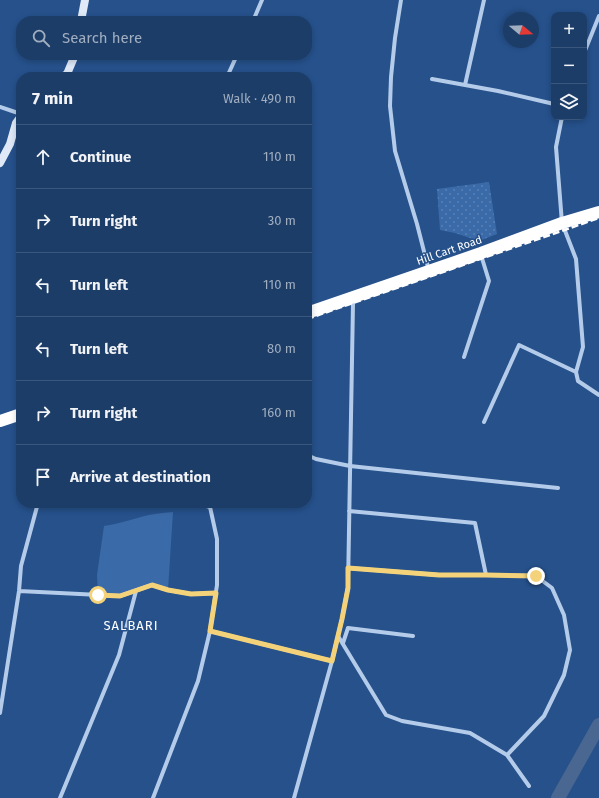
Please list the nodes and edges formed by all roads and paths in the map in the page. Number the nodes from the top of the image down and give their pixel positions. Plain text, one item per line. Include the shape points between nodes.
1 (85, 0) edge
2 (262, 0) edge
3 (401, 0) edge
4 (484, 0) edge
5 (82, 16) edge
6 (255, 16) edge
7 (599, 16) edge
8 (586, 48) edge
9 (73, 60) edge
10 (235, 60) edge
11 (68, 72) edge
12 (229, 72) edge
13 (432, 79) dead end
14 (465, 86) junction
15 (551, 103) edge
16 (0, 108) edge
17 (16, 113) edge
18 (561, 120) edge
19 (16, 123) edge
20 (0, 163) edge
21 (599, 212) edge
22 (562, 223) junction
23 (481, 253) junction
24 (429, 271) junction
25 (351, 298) junction
26 (312, 311) edge
27 (464, 357) dead end
28 (576, 372) junction
29 (599, 395) edge
30 (16, 416) edge
31 (0, 421) edge
32 (484, 422) dead end
33 (312, 457) edge
34 (350, 466) junction
35 (558, 488) dead end
36 (37, 508) edge
37 (210, 508) edge
38 (349, 511) junction
39 (348, 568) junction
40 (486, 575) junction
41 (136, 590) junction
42 (19, 591) junction
43 (216, 593) junction
44 (210, 631) junction
45 (338, 635) junction
46 (413, 636) dead end
47 (343, 643) junction
48 (332, 661) junction
49 (0, 713) edge
50 (507, 756) junction
51 (529, 786) dead end
52 (60, 798) edge
53 (153, 798) edge
54 (294, 798) edge

1 - 5 street
2 - 6 street
3 - 24 street via 395,38 390,106 396,151
4 - 14 street
7 - 8 street
9 - 11 street
10 - 12 street
13 - 14 street
14 - 15 street
16 - 17 street
18 - 22 street via 556,147
19 - 20 street via 10,144
21 - 22 highway, Hill Cart Road
22 - 23 highway, Hill Cart Road
22 - 28 street via 576,259 583,347
23 - 24 highway, Hill Cart Road
23 - 27 street via 489,281
24 - 25 highway, Hill Cart Road
25 - 26 highway, Hill Cart Road
25 - 34 street via 353,303
28 - 29 street via 578,381
28 - 32 street via 519,345
30 - 31 highway
33 - 34 street
34 - 35 street
34 - 38 street
36 - 42 street via 21,566
37 - 43 street via 217,539
38 - 39 street
38 - 40 street via 475,523
39 - 40 street via 439,575
39 - 45 street via 348,588
40 - 50 street via 536,576 552,588 564,615 570,650 564,675 544,716
41 - 42 street via 120,596
41 - 43 street via 152,585 191,594
41 - 52 street via 119,656
42 - 49 street
43 - 44 street
44 - 48 street
44 - 53 street via 198,681
45 - 47 street
45 - 48 street
46 - 47 street via 348,628
47 - 50 street via 386,715 402,721 470,733
48 - 54 street
50 - 51 street

